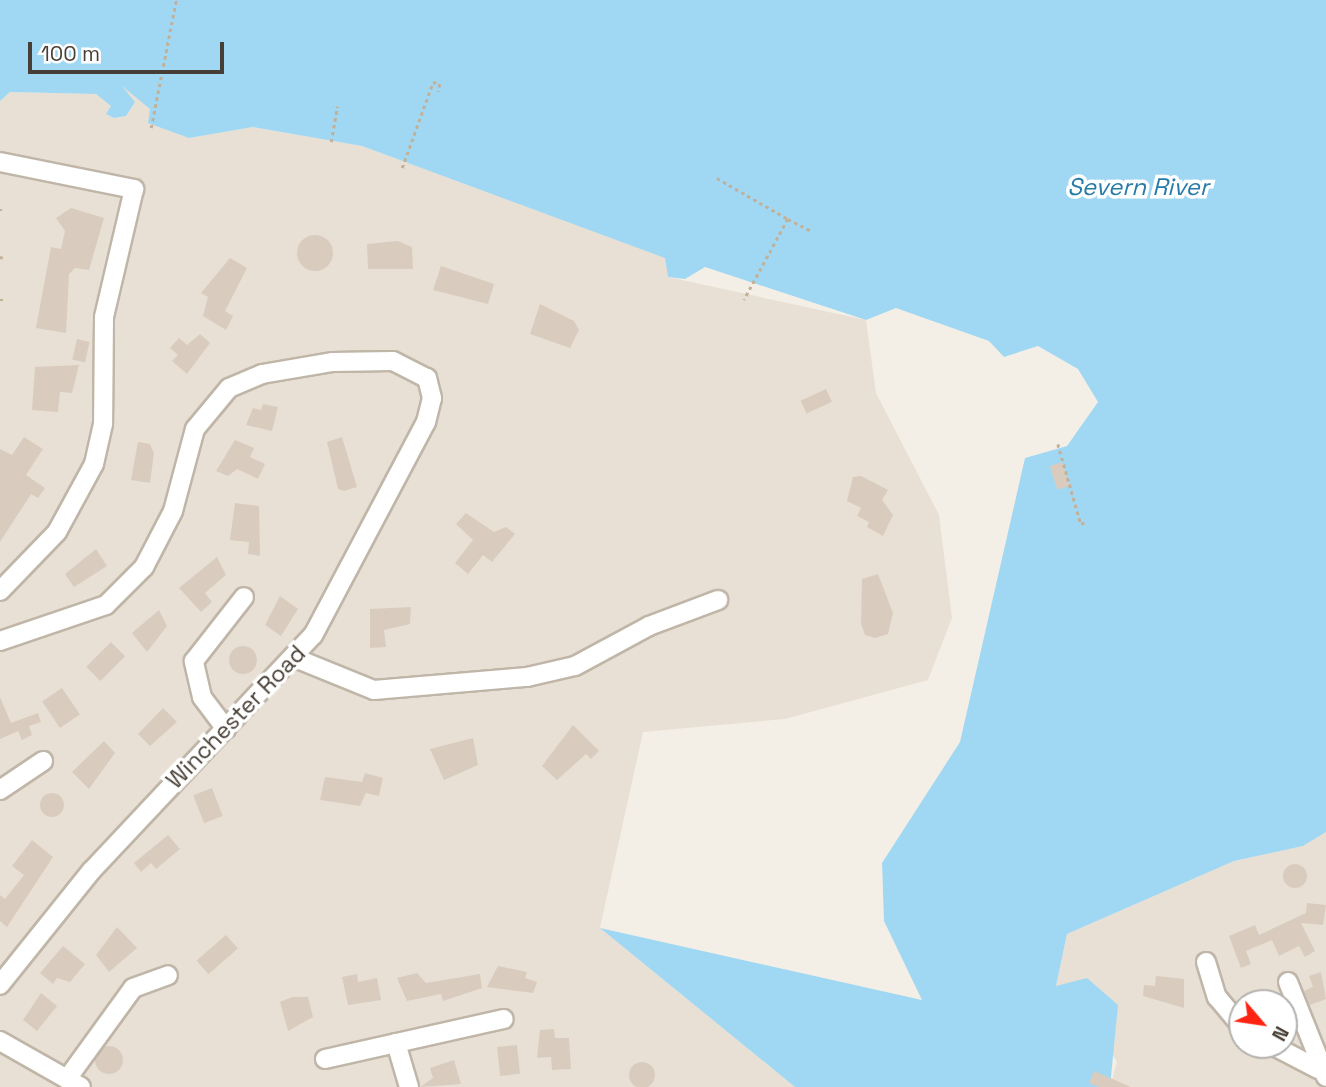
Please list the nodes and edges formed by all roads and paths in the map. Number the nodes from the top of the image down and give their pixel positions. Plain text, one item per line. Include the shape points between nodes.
1 (176, 0) edge
2 (439, 92) dead end
3 (337, 107) dead end
4 (151, 128) dead end
5 (331, 142) dead end
6 (0, 162) edge
7 (402, 168) dead end
8 (717, 178) dead end
9 (788, 219) junction
10 (810, 230) dead end
11 (744, 300) dead end
12 (1058, 444) dead end
13 (1086, 521) dead end
14 (0, 590) edge
15 (244, 597) dead end
16 (718, 600) dead end
17 (0, 641) edge
18 (295, 658) junction
19 (226, 729) junction
20 (43, 761) dead end
21 (0, 790) edge
22 (1206, 962) dead end
23 (167, 975) dead end
24 (1288, 982) dead end
25 (0, 985) edge
26 (1228, 1010) edge
27 (504, 1019) dead end
28 (0, 1041) edge
29 (396, 1043) junction
30 (325, 1059) dead end
31 (1297, 1059) edge
32 (1322, 1073) edge
33 (74, 1083) edge
34 (409, 1087) edge

1 - 4 path
2 - 7 path via 440,84 433,82
3 - 5 path
6 - 14 street via 134,189 104,317 103,424 94,464 57,531
8 - 9 path
9 - 10 path
9 - 11 path
12 - 13 path via 1081,524
15 - 19 street via 194,661 202,697
16 - 18 street via 649,626 575,666 527,677 481,677 374,690
17 - 18 street, Winchester Road via 106,605 144,568 170,519 195,429 229,388 262,373 333,362 393,361 427,377 432,398 426,422 330,608
18 - 19 street, Winchester Road
19 - 25 street, Winchester Road via 92,870
20 - 21 street
22 - 26 street via 1217,997
23 - 33 street via 133,988
24 - 32 street
27 - 29 street
28 - 33 street
29 - 30 street
29 - 34 street
31 - 32 street

